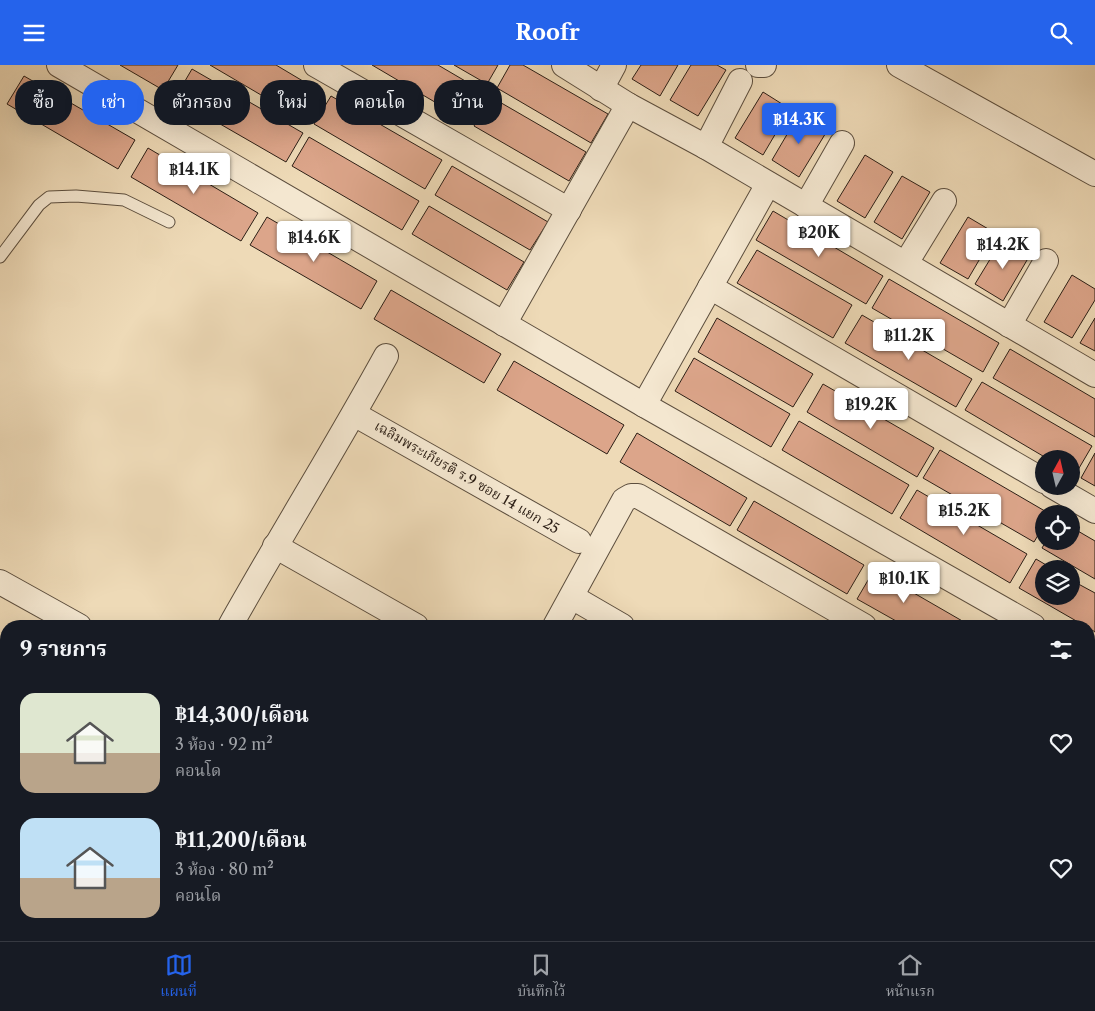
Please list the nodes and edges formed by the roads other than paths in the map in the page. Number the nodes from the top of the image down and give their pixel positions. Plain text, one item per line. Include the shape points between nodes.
1 (60, 65) edge
2 (316, 65) edge
3 (564, 65) edge
4 (614, 65) edge
5 (758, 65) edge
6 (764, 65) edge
7 (899, 65) edge
8 (740, 81) dead end
9 (601, 89) junction
10 (628, 105) junction
11 (842, 143) dead end
12 (706, 147) junction
13 (1095, 174) edge
14 (768, 184) junction
15 (944, 201) dead end
16 (806, 206) junction
17 (569, 210) junction
18 (169, 222) dead end
19 (0, 257) edge
20 (1046, 261) dead end
21 (906, 263) junction
22 (710, 287) junction
23 (504, 324) junction
24 (1009, 325) junction
25 (386, 355) dead end
26 (1095, 375) edge
27 (644, 405) junction
28 (354, 414) junction
29 (1035, 476) edge
30 (1067, 495) edge
31 (1095, 511) edge
32 (579, 541) dead end
33 (275, 546) junction
34 (1, 584) edge
35 (572, 597) junction
36 (68, 620) edge
37 (233, 620) edge
38 (405, 620) edge
39 (559, 620) edge
40 (612, 620) edge
41 (854, 620) edge
42 (1022, 620) edge

1 - 23 street
2 - 17 street
3 - 9 street
4 - 9 street
5 - 6 street
7 - 13 street
8 - 12 street
9 - 10 street
10 - 12 street
10 - 17 street
11 - 16 street
12 - 14 street
14 - 16 street
14 - 22 street
15 - 21 street
16 - 21 street
17 - 23 street
18 - 19 lane via 124,200 76,195 49,197 39,205
20 - 24 street
21 - 24 street
22 - 27 street
22 - 29 street
23 - 27 street
24 - 26 street
25 - 28 street
27 - 42 street
28 - 32 street, เฉลิมพระเกียรติ ร.9 ซอย 14 แยก 25
28 - 33 street
30 - 31 street
33 - 37 street
33 - 38 street
34 - 36 street
35 - 39 street
35 - 40 street
35 - 41 street via 624,500 638,496

